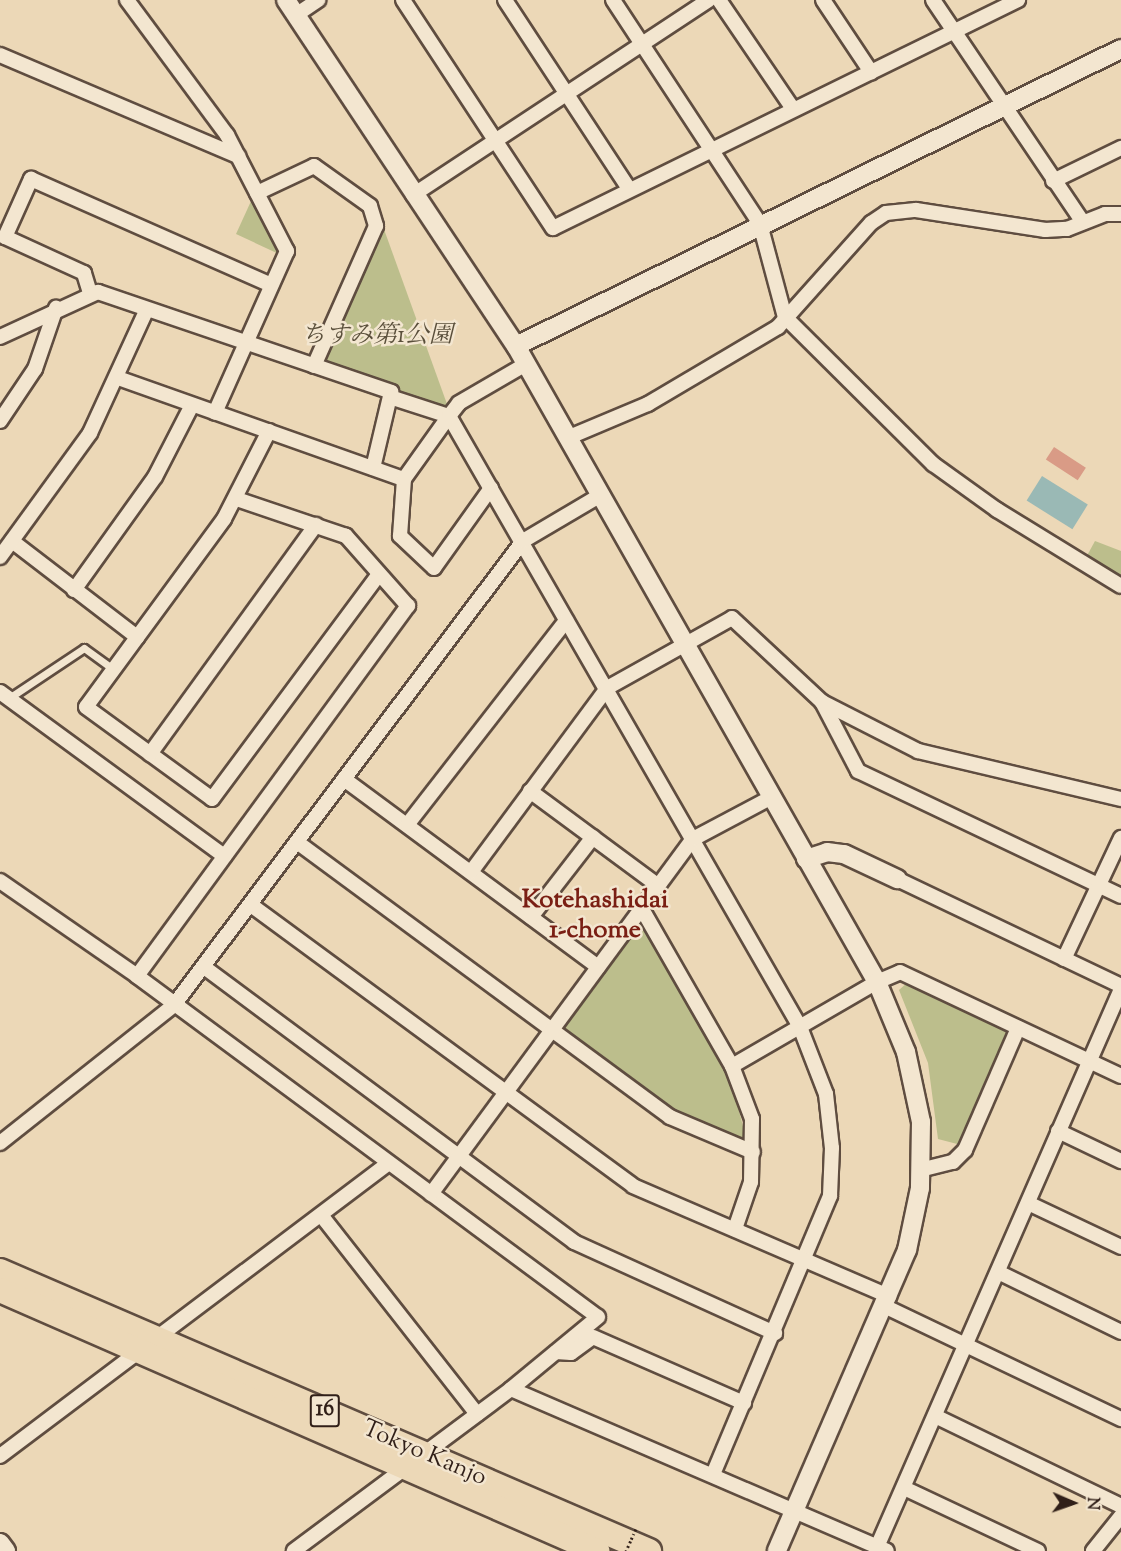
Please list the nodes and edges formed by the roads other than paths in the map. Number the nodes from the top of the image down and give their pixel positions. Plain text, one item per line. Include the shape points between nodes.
1 (127, 0) edge
2 (318, 0) edge
3 (402, 0) edge
4 (505, 0) edge
5 (613, 0) edge
6 (709, 0) edge
7 (719, 0) edge
8 (823, 0) edge
9 (933, 0) edge
10 (1018, 0) edge
11 (291, 7) edge
12 (954, 32) junction
13 (641, 44) junction
14 (1121, 49) edge
15 (0, 55) edge
16 (871, 72) junction
17 (568, 93) junction
18 (1002, 105) junction
19 (793, 109) junction
20 (496, 142) junction
21 (1121, 148) edge
22 (713, 150) junction
23 (238, 156) junction
24 (1053, 181) junction
25 (630, 190) junction
26 (257, 193) junction
27 (413, 195) junction
28 (1121, 214) edge
29 (1083, 222) junction
30 (760, 224) junction
31 (271, 285) junction
32 (90, 293) junction
33 (56, 308) junction
34 (147, 309) junction
35 (784, 317) junction
36 (0, 337) edge
37 (246, 342) junction
38 (516, 346) junction
39 (526, 364) junction
40 (314, 366) junction
41 (118, 378) junction
42 (390, 397) junction
43 (192, 405) junction
44 (215, 413) junction
45 (449, 416) junction
46 (0, 421) edge
47 (269, 431) junction
48 (567, 438) junction
49 (372, 468) junction
50 (404, 479) junction
51 (491, 488) junction
52 (598, 496) junction
53 (237, 499) junction
54 (316, 525) junction
55 (12, 541) junction
56 (523, 541) junction
57 (0, 557) edge
58 (379, 574) junction
59 (1121, 586) edge
60 (74, 590) junction
61 (566, 621) junction
62 (137, 637) junction
63 (685, 643) junction
64 (113, 669) junction
65 (608, 688) junction
66 (4, 695) edge
67 (822, 702) junction
68 (150, 754) junction
69 (344, 779) junction
70 (530, 790) junction
71 (770, 798) junction
72 (1121, 799) edge
73 (407, 825) junction
74 (593, 837) junction
75 (1121, 838) edge
76 (693, 839) junction
77 (297, 842) junction
78 (224, 856) junction
79 (806, 859) junction
80 (471, 872) junction
81 (897, 879) joint
82 (0, 881) edge
83 (657, 885) junction
84 (1099, 886) junction
85 (1121, 896) edge
86 (251, 905) junction
87 (642, 909) junction
88 (531, 917) junction
89 (1064, 959) junction
90 (204, 967) junction
91 (598, 967) junction
92 (137, 976) junction
93 (877, 982) junction
94 (1121, 987) edge
95 (174, 1005) junction
96 (800, 1028) junction
97 (1018, 1028) junction
98 (549, 1029) junction
99 (1088, 1061) junction
100 (732, 1066) junction
101 (1121, 1076) edge
102 (504, 1092) junction
103 (1058, 1131) junction
104 (0, 1143) edge
105 (753, 1152) junction
106 (459, 1155) junction
107 (1121, 1161) edge
108 (389, 1163) junction
109 (920, 1170) junction
110 (431, 1194) junction
111 (1028, 1203) junction
112 (321, 1215) junction
113 (735, 1229) junction
114 (1121, 1247) edge
115 (805, 1260) junction
116 (0, 1271) edge
117 (998, 1272) junction
118 (0, 1290) edge
119 (886, 1301) junction
120 (1121, 1332) edge
121 (774, 1333) junction
122 (150, 1345) junction
123 (966, 1345) junction
124 (556, 1352) junction
125 (511, 1389) junction
126 (744, 1403) junction
127 (477, 1414) junction
128 (935, 1416) junction
129 (1121, 1419) edge
130 (0, 1456) edge
131 (415, 1460) junction
132 (713, 1474) junction
133 (904, 1488) junction
134 (1121, 1506) edge
135 (795, 1510) junction
136 (1121, 1516) edge
137 (0, 1543) edge
138 (882, 1549) edge
139 (6, 1551) edge
140 (294, 1551) edge
141 (597, 1551) edge
142 (649, 1551) edge
143 (777, 1551) edge
144 (1038, 1551) edge
145 (1093, 1551) edge

1 - 23 street via 227,135
2 - 11 street
3 - 20 street
4 - 17 street
5 - 13 street
6 - 13 street
7 - 19 street
8 - 16 street
9 - 12 street
10 - 12 street
11 - 27 street
12 - 16 street
12 - 18 street
13 - 17 street
13 - 22 street
14 - 18 street
15 - 23 street
16 - 19 street
17 - 20 street
17 - 25 street
18 - 24 street
18 - 30 street
19 - 22 street
20 - 25 street via 553,228
20 - 27 street
21 - 24 street
22 - 25 street
22 - 30 street
23 - 26 street
24 - 29 street
26 - 31 street via 287,251
26 - 40 street via 314,166 370,206 376,226
27 - 38 street
28 - 29 street via 1105,214
29 - 35 street via 1067,229 1045,230 916,210 885,213 870,223
30 - 35 street
30 - 38 street
31 - 32 street via 31,179 5,237 84,273
31 - 37 street
32 - 33 street
32 - 34 street
33 - 36 street
33 - 46 street via 35,369
34 - 37 street
34 - 41 street
35 - 48 street via 778,327 648,404
35 - 59 street via 933,464 997,510
37 - 40 street
37 - 44 street
38 - 39 street
39 - 45 street via 459,403
39 - 48 street
40 - 42 street via 391,392
41 - 43 street
41 - 55 street via 90,433
42 - 45 street
42 - 49 street
43 - 44 street
43 - 60 street via 166,460
44 - 47 street
45 - 50 street
45 - 51 street
47 - 49 street
47 - 53 street
48 - 52 street
49 - 50 street
50 - 51 street via 400,536 434,568
51 - 56 street
52 - 56 street
52 - 63 street
53 - 54 street
53 - 62 street
54 - 58 street via 346,536
54 - 68 street
55 - 57 street
55 - 60 street
56 - 61 street
56 - 69 street
58 - 68 street via 212,799
58 - 78 street via 408,606
60 - 62 street
61 - 65 street
61 - 73 street
62 - 64 street
63 - 65 street
63 - 67 street via 732,618
63 - 71 street
64 - 66 lane via 84,648
64 - 68 street via 86,707
65 - 70 street
65 - 76 street
66 - 78 street
67 - 72 street via 918,751
67 - 84 street via 858,771
69 - 73 street
69 - 77 street
70 - 74 street
70 - 80 street
71 - 76 street
71 - 79 street
73 - 80 street
74 - 83 street
74 - 88 street
75 - 84 street
76 - 83 street
76 - 96 street
77 - 86 street
77 - 98 street
78 - 92 street
79 - 81 street via 827,852 844,854
79 - 93 street
80 - 88 street
81 - 89 street
82 - 92 street
83 - 87 street
84 - 85 street
84 - 89 street
86 - 90 street
86 - 102 street
87 - 91 street
87 - 100 street
88 - 91 street
89 - 94 street
90 - 95 street
90 - 106 street
91 - 98 street
92 - 95 street
93 - 96 street
93 - 97 street via 900,972
93 - 109 street via 906,1052 916,1088
94 - 99 street
95 - 104 street
95 - 108 street
96 - 100 street
96 - 115 street via 826,1094 832,1148 830,1196
97 - 99 street
97 - 109 street via 965,1150 953,1162
98 - 102 street
98 - 105 street via 670,1117
99 - 101 street
99 - 103 street
100 - 105 street via 752,1119
102 - 106 street
102 - 113 street via 633,1186
103 - 107 street
103 - 111 street
105 - 113 street via 751,1182
106 - 110 street
106 - 121 street via 596,1255
108 - 110 street
108 - 112 street
109 - 119 street via 907,1250
110 - 124 street via 598,1317
111 - 114 street
111 - 117 street
112 - 122 street
112 - 127 street
113 - 115 street
115 - 119 street
115 - 121 street
116 - 122 highway, Tokyo Kanjo / 16
117 - 120 street
117 - 123 street
118 - 122 highway, Tokyo Kanjo / 16
119 - 123 street
119 - 135 street
121 - 126 street
122 - 130 street
122 - 131 highway, Tokyo Kanjo / 16
123 - 128 street
123 - 129 street
124 - 125 street
124 - 126 street via 571,1353 593,1337
125 - 127 street
125 - 132 street
126 - 132 street
127 - 131 street
128 - 133 street
128 - 134 street
131 - 140 street
131 - 141 highway, Tokyo Kanjo / 16
131 - 142 highway, Tokyo Kanjo / 16
132 - 135 street
133 - 138 street
133 - 144 street
135 - 138 street
135 - 143 street
136 - 145 street
137 - 139 street

